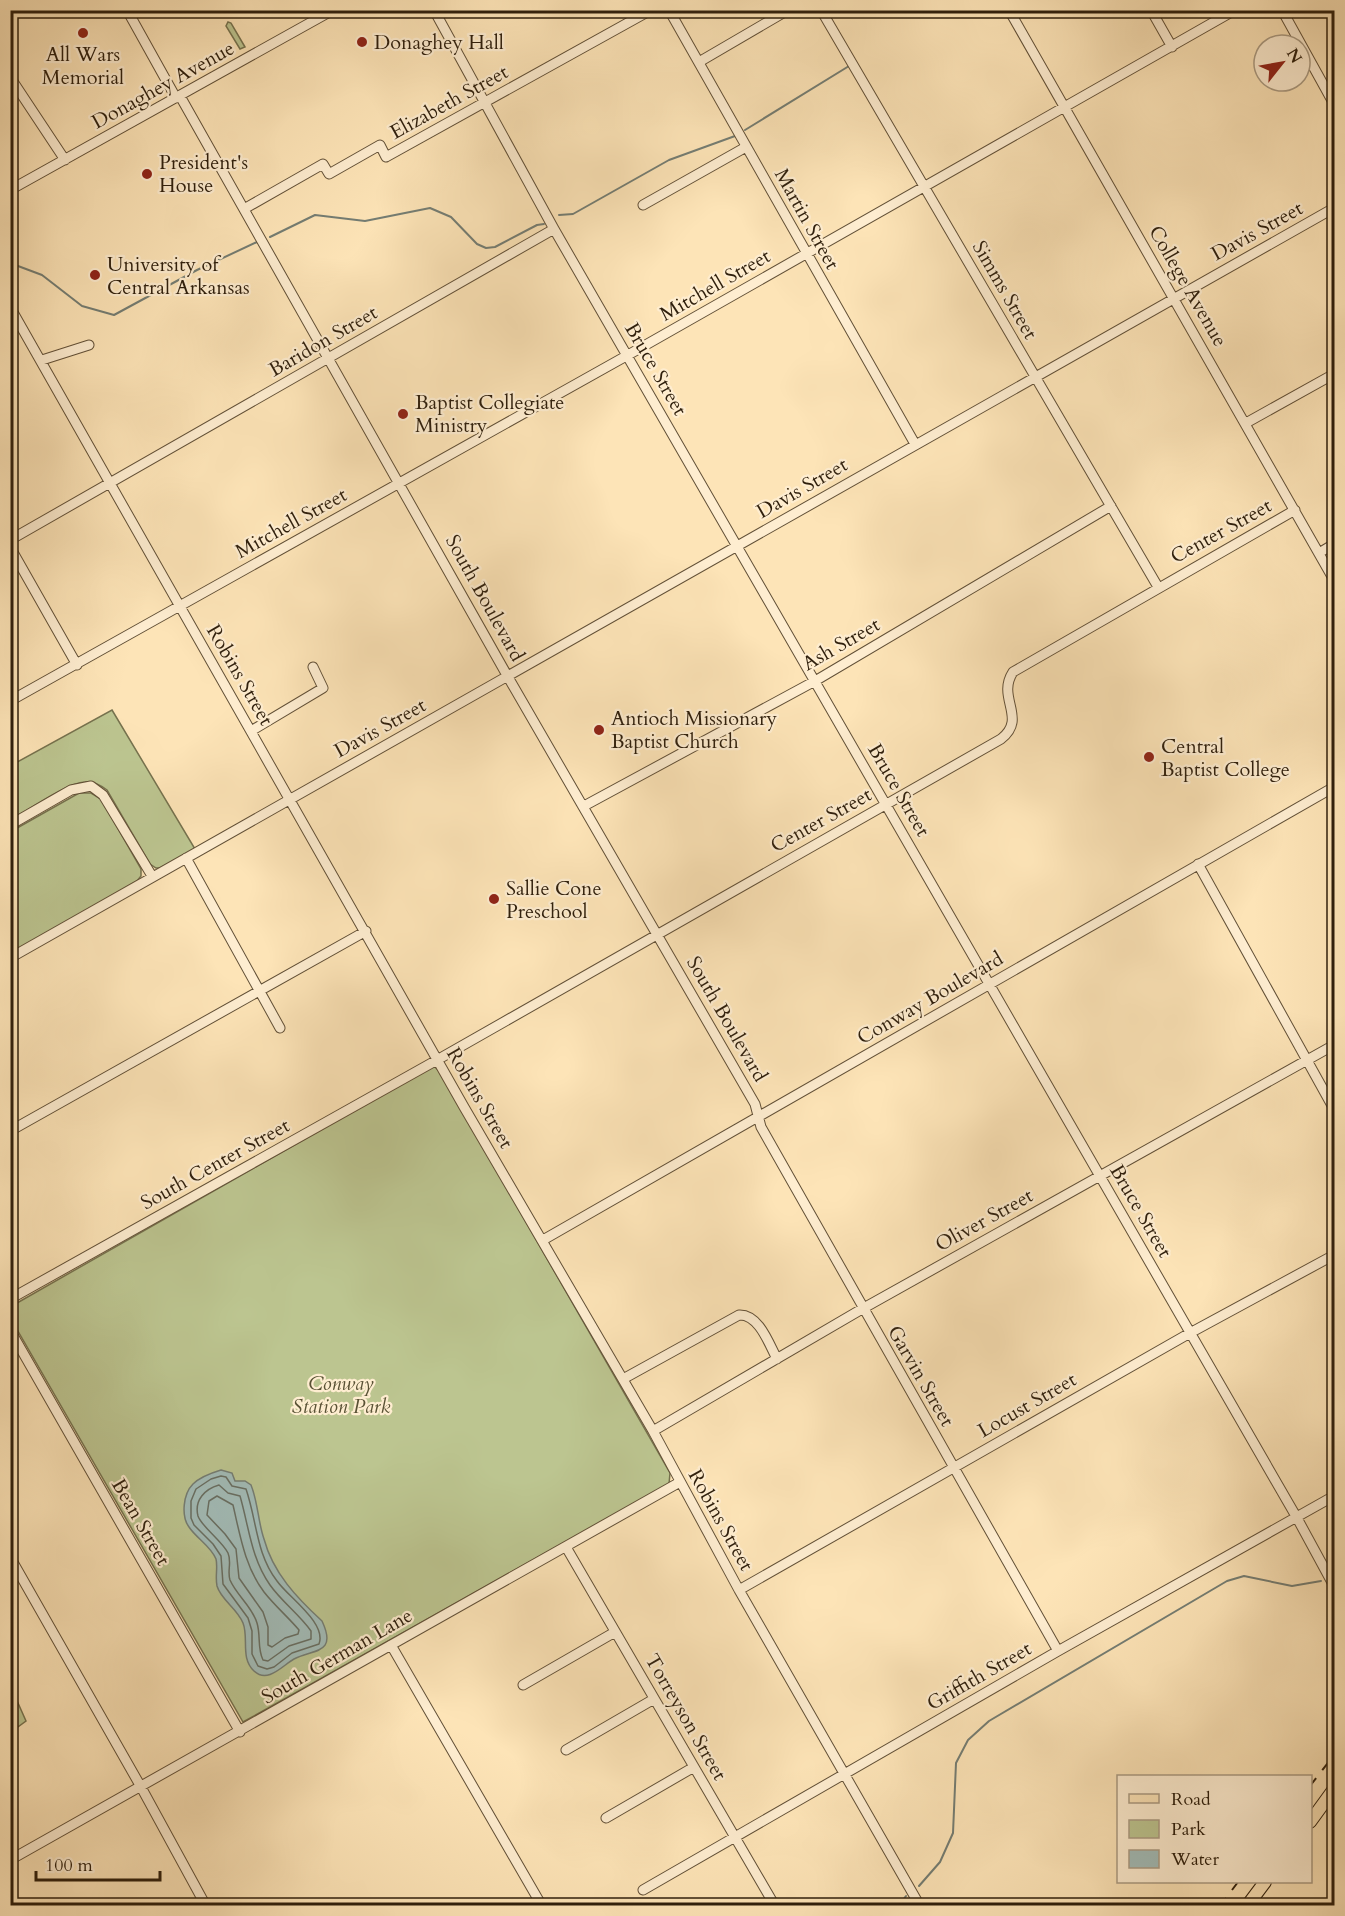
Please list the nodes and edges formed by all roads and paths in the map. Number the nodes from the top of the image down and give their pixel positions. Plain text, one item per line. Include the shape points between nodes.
1 (127, 10) edge
2 (333, 10) edge
3 (434, 10) edge
4 (651, 10) edge
5 (669, 10) edge
6 (788, 10) edge
7 (821, 10) edge
8 (1009, 10) edge
9 (1150, 10) edge
10 (1235, 10) edge
11 (1282, 10) edge
12 (1172, 47) junction
13 (699, 62) junction
14 (10, 76) edge
15 (178, 97) junction
16 (485, 102) junction
17 (1335, 104) edge
18 (1066, 107) junction
19 (746, 147) junction
20 (65, 160) junction
21 (924, 187) junction
22 (10, 190) edge
23 (643, 205) dead end
24 (1335, 208) edge
25 (244, 209) junction
26 (555, 229) junction
27 (806, 254) junction
28 (1174, 298) junction
29 (10, 307) edge
30 (89, 345) dead end
31 (628, 355) junction
32 (329, 358) junction
33 (42, 360) junction
34 (1335, 374) edge
35 (1035, 377) junction
36 (1246, 423) junction
37 (915, 444) junction
38 (109, 483) junction
39 (400, 483) junction
40 (1110, 506) junction
41 (1295, 510) junction
42 (10, 540) edge
43 (1335, 544) edge
44 (738, 546) junction
45 (10, 547) edge
46 (1319, 553) junction
47 (1335, 580) edge
48 (1158, 587) junction
49 (179, 605) junction
50 (77, 665) junction
51 (313, 667) dead end
52 (508, 677) junction
53 (815, 681) junction
54 (10, 701) edge
55 (251, 731) junction
56 (1335, 787) edge
57 (289, 800) junction
58 (886, 804) junction
59 (584, 806) junction
60 (10, 825) edge
61 (186, 858) junction
62 (1198, 864) junction
63 (152, 876) junction
64 (366, 931) junction
65 (657, 934) junction
66 (10, 958) edge
67 (990, 985) junction
68 (259, 992) junction
69 (280, 1028) dead end
70 (1335, 1045) edge
71 (437, 1060) junction
72 (1307, 1061) junction
73 (1335, 1109) edge
74 (758, 1117) junction
75 (10, 1131) edge
76 (1100, 1176) junction
77 (543, 1240) junction
78 (1335, 1255) edge
79 (10, 1299) edge
80 (862, 1309) junction
81 (10, 1330) edge
82 (1190, 1333) junction
83 (777, 1359) junction
84 (623, 1379) junction
85 (653, 1431) junction
86 (953, 1468) junction
87 (680, 1482) junction
88 (1335, 1496) edge
89 (1297, 1518) junction
90 (566, 1547) junction
91 (10, 1557) edge
92 (1335, 1586) edge
93 (739, 1590) junction
94 (615, 1632) junction
95 (391, 1645) junction
96 (1058, 1651) junction
97 (523, 1685) dead end
98 (654, 1699) junction
99 (240, 1732) junction
100 (566, 1750) dead end
101 (694, 1767) junction
102 (844, 1775) junction
103 (141, 1787) junction
104 (1335, 1789) edge
105 (606, 1818) dead end
106 (1312, 1821) edge
107 (735, 1837) junction
108 (10, 1860) edge
109 (1263, 1883) edge
110 (644, 1890) dead end
111 (206, 1905) edge
112 (542, 1905) edge
113 (775, 1905) edge
114 (920, 1905) edge
115 (1246, 1905) edge

1 - 15 street, South Boulevard
2 - 15 street, Donaghey Avenue
3 - 16 street, Bruce Street
4 - 16 street, Elizabeth Street
5 - 13 street, Martin Street
6 - 13 street
7 - 21 street, Simms Street
8 - 18 street, College Avenue
9 - 12 street
10 - 12 street, Mitchell Street
11 - 17 street
12 - 18 street, Mitchell Street
13 - 19 street, Martin Street
14 - 20 street
15 - 20 street, Donaghey Avenue
15 - 25 street, South Boulevard
16 - 25 street, Elizabeth Street via 386,157 380,145 329,174 323,164
16 - 26 street, Bruce Street
18 - 21 street, Mitchell Street
18 - 28 street, College Avenue
19 - 23 street
19 - 27 street, Martin Street
20 - 22 street, Donaghey Avenue
21 - 27 street, Mitchell Street
21 - 35 street, Simms Street
24 - 28 street, Davis Street
25 - 32 street, South Boulevard
26 - 31 street, Bruce Street
26 - 32 street, Baridon Street
27 - 31 street, Mitchell Street
27 - 37 street, Martin Street
28 - 35 street, Davis Street
28 - 36 street, College Avenue
29 - 33 street, Robins Street
30 - 33 street
31 - 39 street, Mitchell Street
31 - 44 street, Bruce Street
32 - 38 street, Baridon Street
32 - 39 street, South Boulevard
33 - 38 street, Robins Street
34 - 36 street
35 - 37 street, Davis Street
35 - 40 street, Simms Street
36 - 41 street, College Avenue
37 - 44 street, Davis Street
38 - 42 street, Baridon Street
38 - 49 street, Robins Street
39 - 49 street, Mitchell Street
39 - 52 street, South Boulevard
40 - 48 street, Simms Street
40 - 53 street, Ash Street
41 - 46 street, College Avenue
41 - 48 street, Center Street
43 - 46 street
44 - 52 street, Davis Street
44 - 53 street, Bruce Street
45 - 50 street
46 - 47 street, College Avenue
48 - 58 street, Center Street via 1013,672 1007,691 1013,725 1009,733
49 - 50 street, Mitchell Street
49 - 55 street, Robins Street
50 - 54 street, Mitchell Street
51 - 55 street via 323,688
52 - 57 street, Davis Street
52 - 59 street, South Boulevard
53 - 58 street, Bruce Street
53 - 59 street, Ash Street
55 - 57 street, Robins Street
56 - 62 street, Conway Boulevard
57 - 61 street, Davis Street
57 - 64 street, Robins Street
58 - 65 street, Center Street
58 - 67 street, Bruce Street
59 - 65 street, South Boulevard
60 - 63 street via 71,790 91,786 103,795
61 - 63 street, Davis Street
61 - 68 street
62 - 67 street, Conway Boulevard
62 - 72 street
63 - 66 street, Davis Street
64 - 68 street
64 - 71 street, Robins Street
65 - 71 street, Center Street
65 - 74 street, South Boulevard via 755,1104
67 - 74 street, Conway Boulevard
67 - 76 street, Bruce Street
68 - 69 street
68 - 75 street
70 - 72 street, Oliver Street
71 - 77 street, Robins Street
71 - 79 street, South Center Street
72 - 73 street
72 - 76 street, Oliver Street
74 - 77 street, Conway Boulevard
74 - 80 street, Garvin Street
76 - 80 street, Oliver Street
76 - 82 street, Bruce Street
77 - 84 street, Robins Street
78 - 82 street, Locust Street
80 - 83 street, Oliver Street
80 - 86 street, Garvin Street
81 - 99 street, Bean Street
82 - 86 street, Locust Street
82 - 89 street, Bruce Street
83 - 84 street via 757,1323 739,1315
83 - 85 street, Oliver Street
84 - 85 street, Robins Street
85 - 87 street, Robins Street
86 - 93 street, Locust Street
86 - 96 street, Garvin Street
87 - 90 street, South German Lane
87 - 93 street, Robins Street
88 - 89 street, Griffith Street
89 - 92 street, Bruce Street
89 - 96 street, Griffith Street
90 - 94 street, Torreyson Street
90 - 95 street, South German Lane
91 - 103 street
93 - 102 street, Robins Street
94 - 97 street
94 - 98 street, Torreyson Street
95 - 99 street, South German Lane
95 - 112 street
96 - 102 street, Griffith Street
98 - 100 street
98 - 101 street, Torreyson Street
99 - 103 street, South German Lane
101 - 105 street
101 - 107 street, Torreyson Street
102 - 107 street, Griffith Street
102 - 114 street, Robins Street
103 - 108 street, South German Lane
103 - 111 street
104 - 106 main road
107 - 110 street, Griffith Street
107 - 113 street, Torreyson Street
109 - 115 main road

